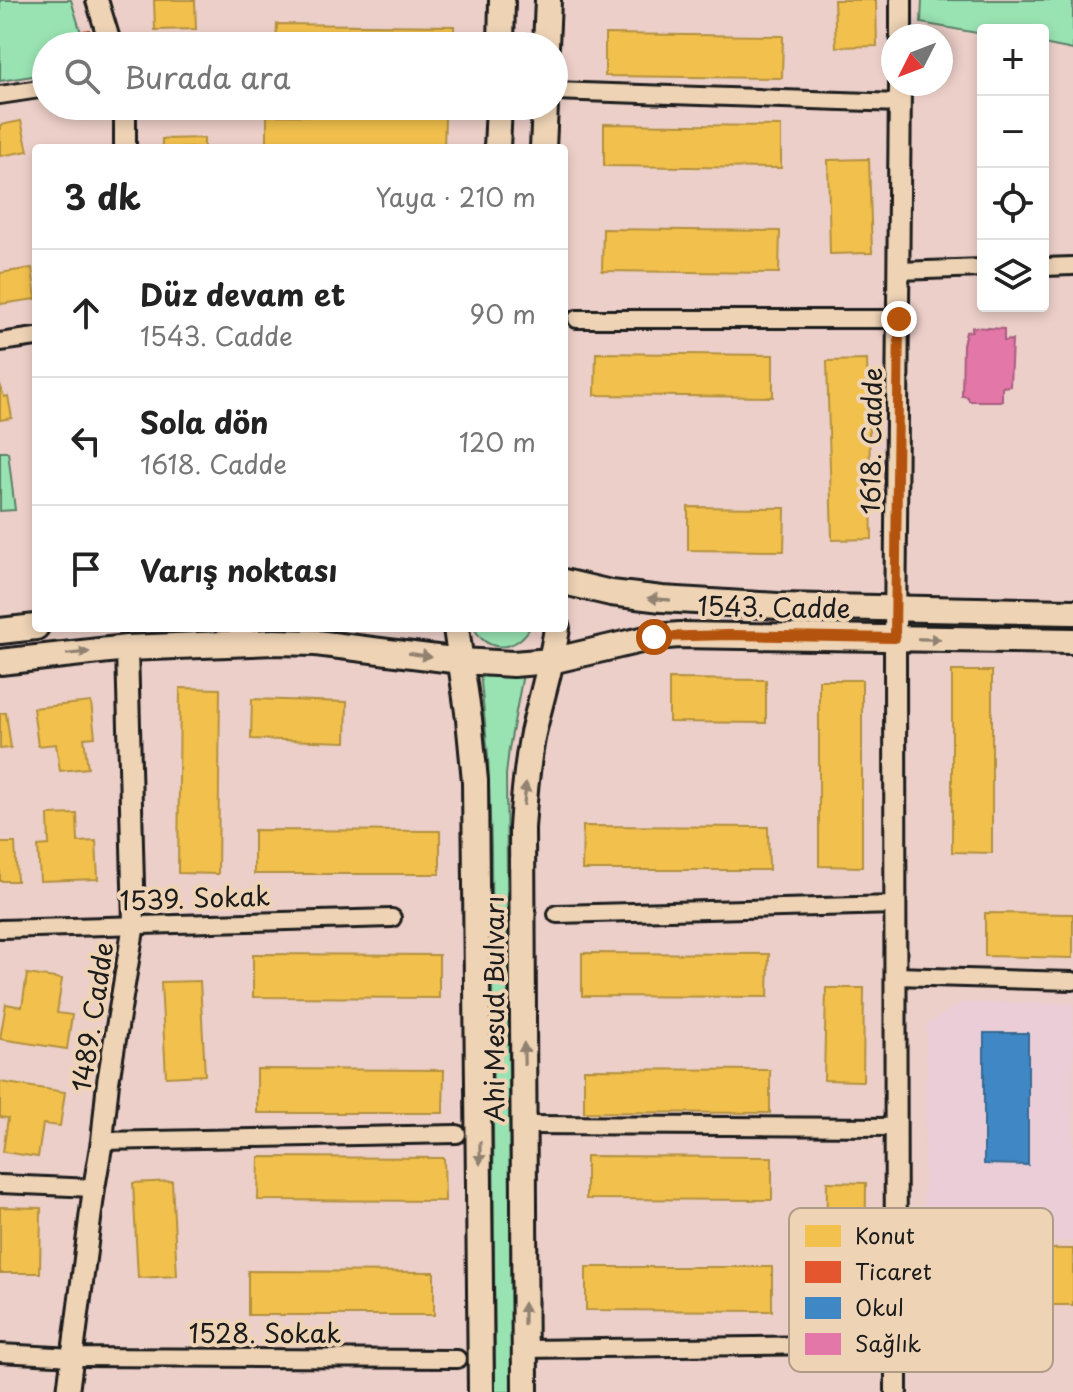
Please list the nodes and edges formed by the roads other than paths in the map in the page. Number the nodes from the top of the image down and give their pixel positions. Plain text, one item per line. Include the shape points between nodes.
1 (97, 0) edge
2 (502, 0) edge
3 (548, 0) edge
4 (901, 0) edge
5 (901, 24) edge
6 (107, 32) edge
7 (501, 32) edge
8 (547, 32) edge
9 (32, 90) edge
10 (568, 91) edge
11 (881, 94) edge
12 (0, 95) edge
13 (900, 96) edge
14 (125, 120) edge
15 (498, 120) edge
16 (544, 120) edge
17 (125, 144) edge
18 (497, 144) edge
19 (543, 144) edge
20 (1073, 266) edge
21 (1049, 267) edge
22 (977, 268) edge
23 (899, 271) junction
24 (577, 319) dead end
25 (899, 319) junction
26 (32, 338) edge
27 (0, 342) edge
28 (568, 583) edge
29 (896, 607) junction
30 (1073, 612) edge
31 (32, 627) edge
32 (0, 631) edge
33 (457, 632) edge
34 (556, 632) edge
35 (895, 638) junction
36 (1073, 641) edge
37 (127, 648) junction
38 (461, 661) junction
39 (551, 661) junction
40 (0, 662) edge
41 (896, 905) junction
42 (557, 914) dead end
43 (392, 918) dead end
44 (134, 924) junction
45 (0, 929) edge
46 (895, 976) junction
47 (1073, 981) edge
48 (524, 1125) junction
49 (895, 1127) junction
50 (457, 1134) dead end
51 (102, 1141) junction
52 (0, 1184) edge
53 (94, 1188) junction
54 (895, 1208) edge
55 (789, 1345) edge
56 (524, 1349) junction
57 (0, 1353) edge
58 (74, 1357) junction
59 (457, 1359) dead end
60 (68, 1392) edge
61 (481, 1392) edge
62 (525, 1392) edge

1 - 6 street
2 - 7 main road
3 - 8 main road
4 - 5 street
9 - 12 street
10 - 11 street
13 - 23 street, 1618. Cadde
14 - 17 street
15 - 18 main road
16 - 19 main road
20 - 21 street
22 - 23 street
23 - 25 street, 1618. Cadde
24 - 25 street
25 - 29 street, 1618. Cadde
26 - 27 street
29 -> 28 main road, 1543. Cadde via 662,599
29 - 30 main road, 1543. Cadde
29 - 35 street, 1618. Cadde
31 - 32 main road
33 - 38 main road, Ahi Mesud Bulvarı
34 - 39 main road, Ahi Mesud Bulvarı
35 -> 36 main road, 1543. Cadde
35 - 39 main road, 1543. Cadde via 654,637
35 - 41 street, 1618. Cadde
37 -> 38 main road, 1543. Cadde via 316,643
40 -> 37 main road, 1543. Cadde
37 - 44 street, 1489. Cadde
38 - 39 main road, 1543. Cadde
38 -> 61 main road, Ahi Mesud Bulvarı via 475,781
48 -> 39 main road, Ahi Mesud Bulvarı via 522,828 533,735
41 - 42 street
41 - 46 street, 1618. Cadde
43 - 44 street, 1539. Sokak
44 - 45 street, 1539. Sokak
44 - 51 street, 1489. Cadde
46 - 47 street
46 - 49 street, 1618. Cadde
48 - 49 street
56 -> 48 main road, Ahi Mesud Bulvarı
49 - 54 street, 1618. Cadde
50 - 51 street
51 - 53 street, 1489. Cadde
52 - 53 street
53 - 58 street, 1489. Cadde
55 - 56 street
56 - 62 main road, Ahi Mesud Bulvarı
57 - 58 street, 1528. Sokak
58 - 59 street, 1528. Sokak
58 - 60 street, 1489. Cadde

